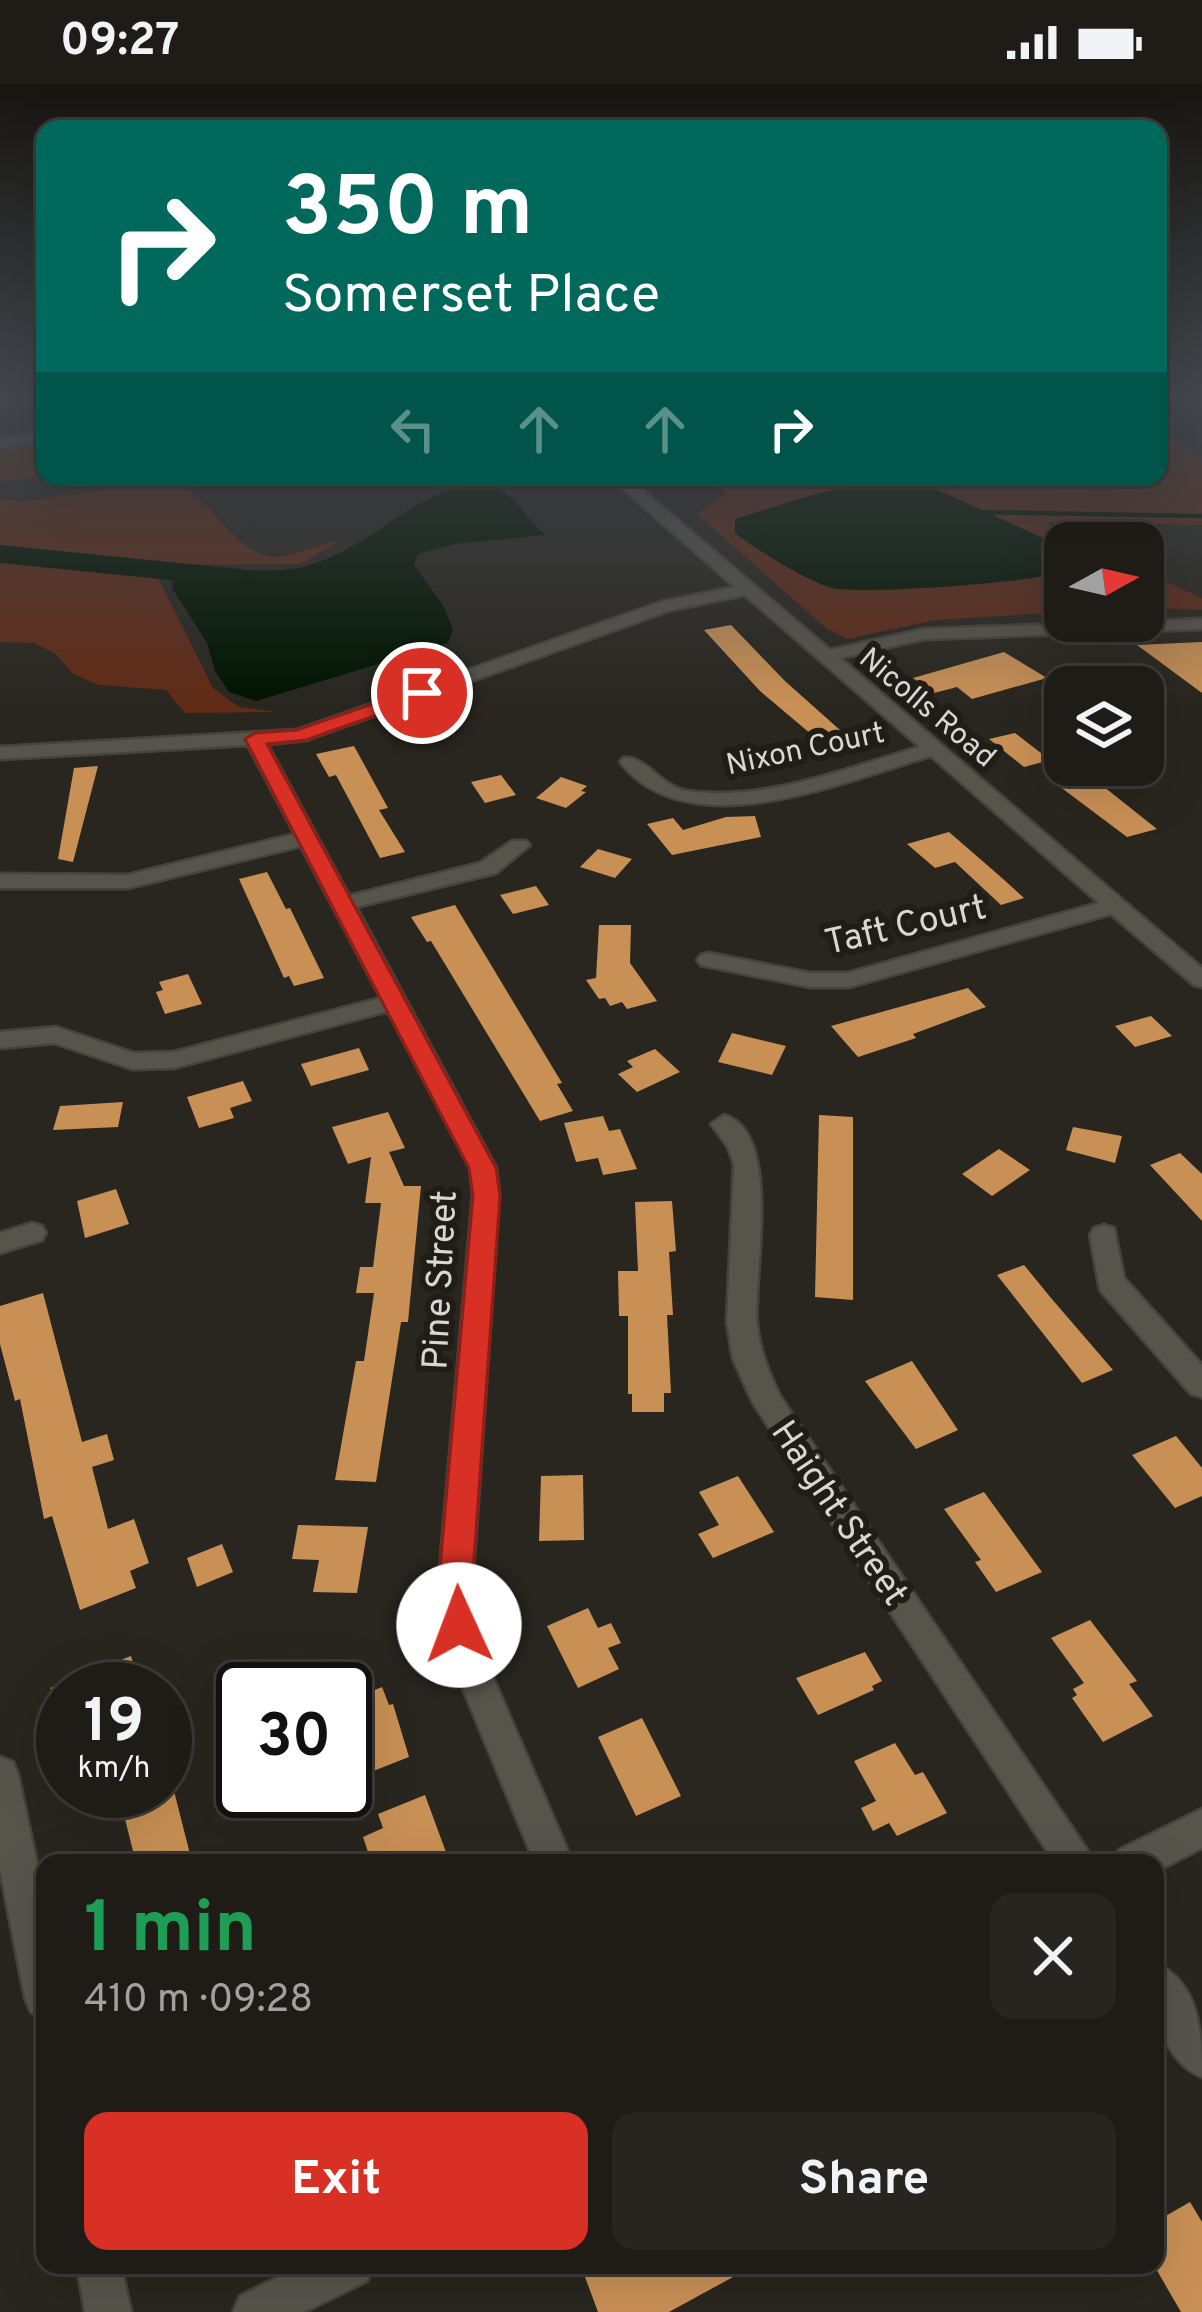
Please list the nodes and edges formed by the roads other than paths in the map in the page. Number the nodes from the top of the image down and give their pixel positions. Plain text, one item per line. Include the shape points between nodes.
1 (641, 498) edge
2 (744, 590) junction
3 (1202, 624) edge
4 (822, 657) junction
5 (255, 739) junction
6 (932, 750) junction
7 (0, 753) edge
8 (630, 762) dead end
9 (306, 838) junction
10 (519, 845) dead end
11 (0, 881) edge
12 (342, 904) junction
13 (1114, 905) junction
14 (709, 960) dead end
15 (1202, 980) edge
16 (395, 1002) junction
17 (0, 1040) edge
18 (724, 1124) dead end
19 (32, 1233) dead end
20 (1103, 1235) dead end
21 (0, 1243) edge
22 (1202, 1385) edge
23 (0, 1775) edge
24 (1202, 1828) edge
25 (550, 1854) edge
26 (1071, 1854) edge
27 (1150, 1854) edge
28 (36, 1954) edge
29 (1164, 1997) edge
30 (1202, 2056) edge
31 (101, 2274) edge
32 (333, 2274) edge
33 (108, 2312) edge
34 (256, 2312) edge

1 - 2 street, Nicolls Road
2 - 4 street, Nicolls Road
2 - 5 street via 667,606 299,736
3 - 4 street via 925,634
4 - 6 street, Nicolls Road
5 - 7 street
5 - 9 street, Pine Street
6 - 8 street, Nixon Court via 785,789 719,797 681,797 648,783
6 - 13 street, Nicolls Road
9 - 11 street via 110,884
9 - 12 street, Pine Street
10 - 12 street via 488,868
12 - 16 street, Pine Street
13 - 14 street, Taft Court via 849,980
13 - 15 street, Nicolls Road
16 - 17 street via 174,1060 132,1060 56,1035
16 - 25 street, Pine Street via 483,1168 454,1601 464,1649
18 - 26 street, Haight Street via 747,1165 742,1322 768,1403
19 - 21 street
20 - 22 street via 1110,1282
23 - 28 street
24 - 27 street
29 - 30 street
31 - 33 street
32 - 34 street

